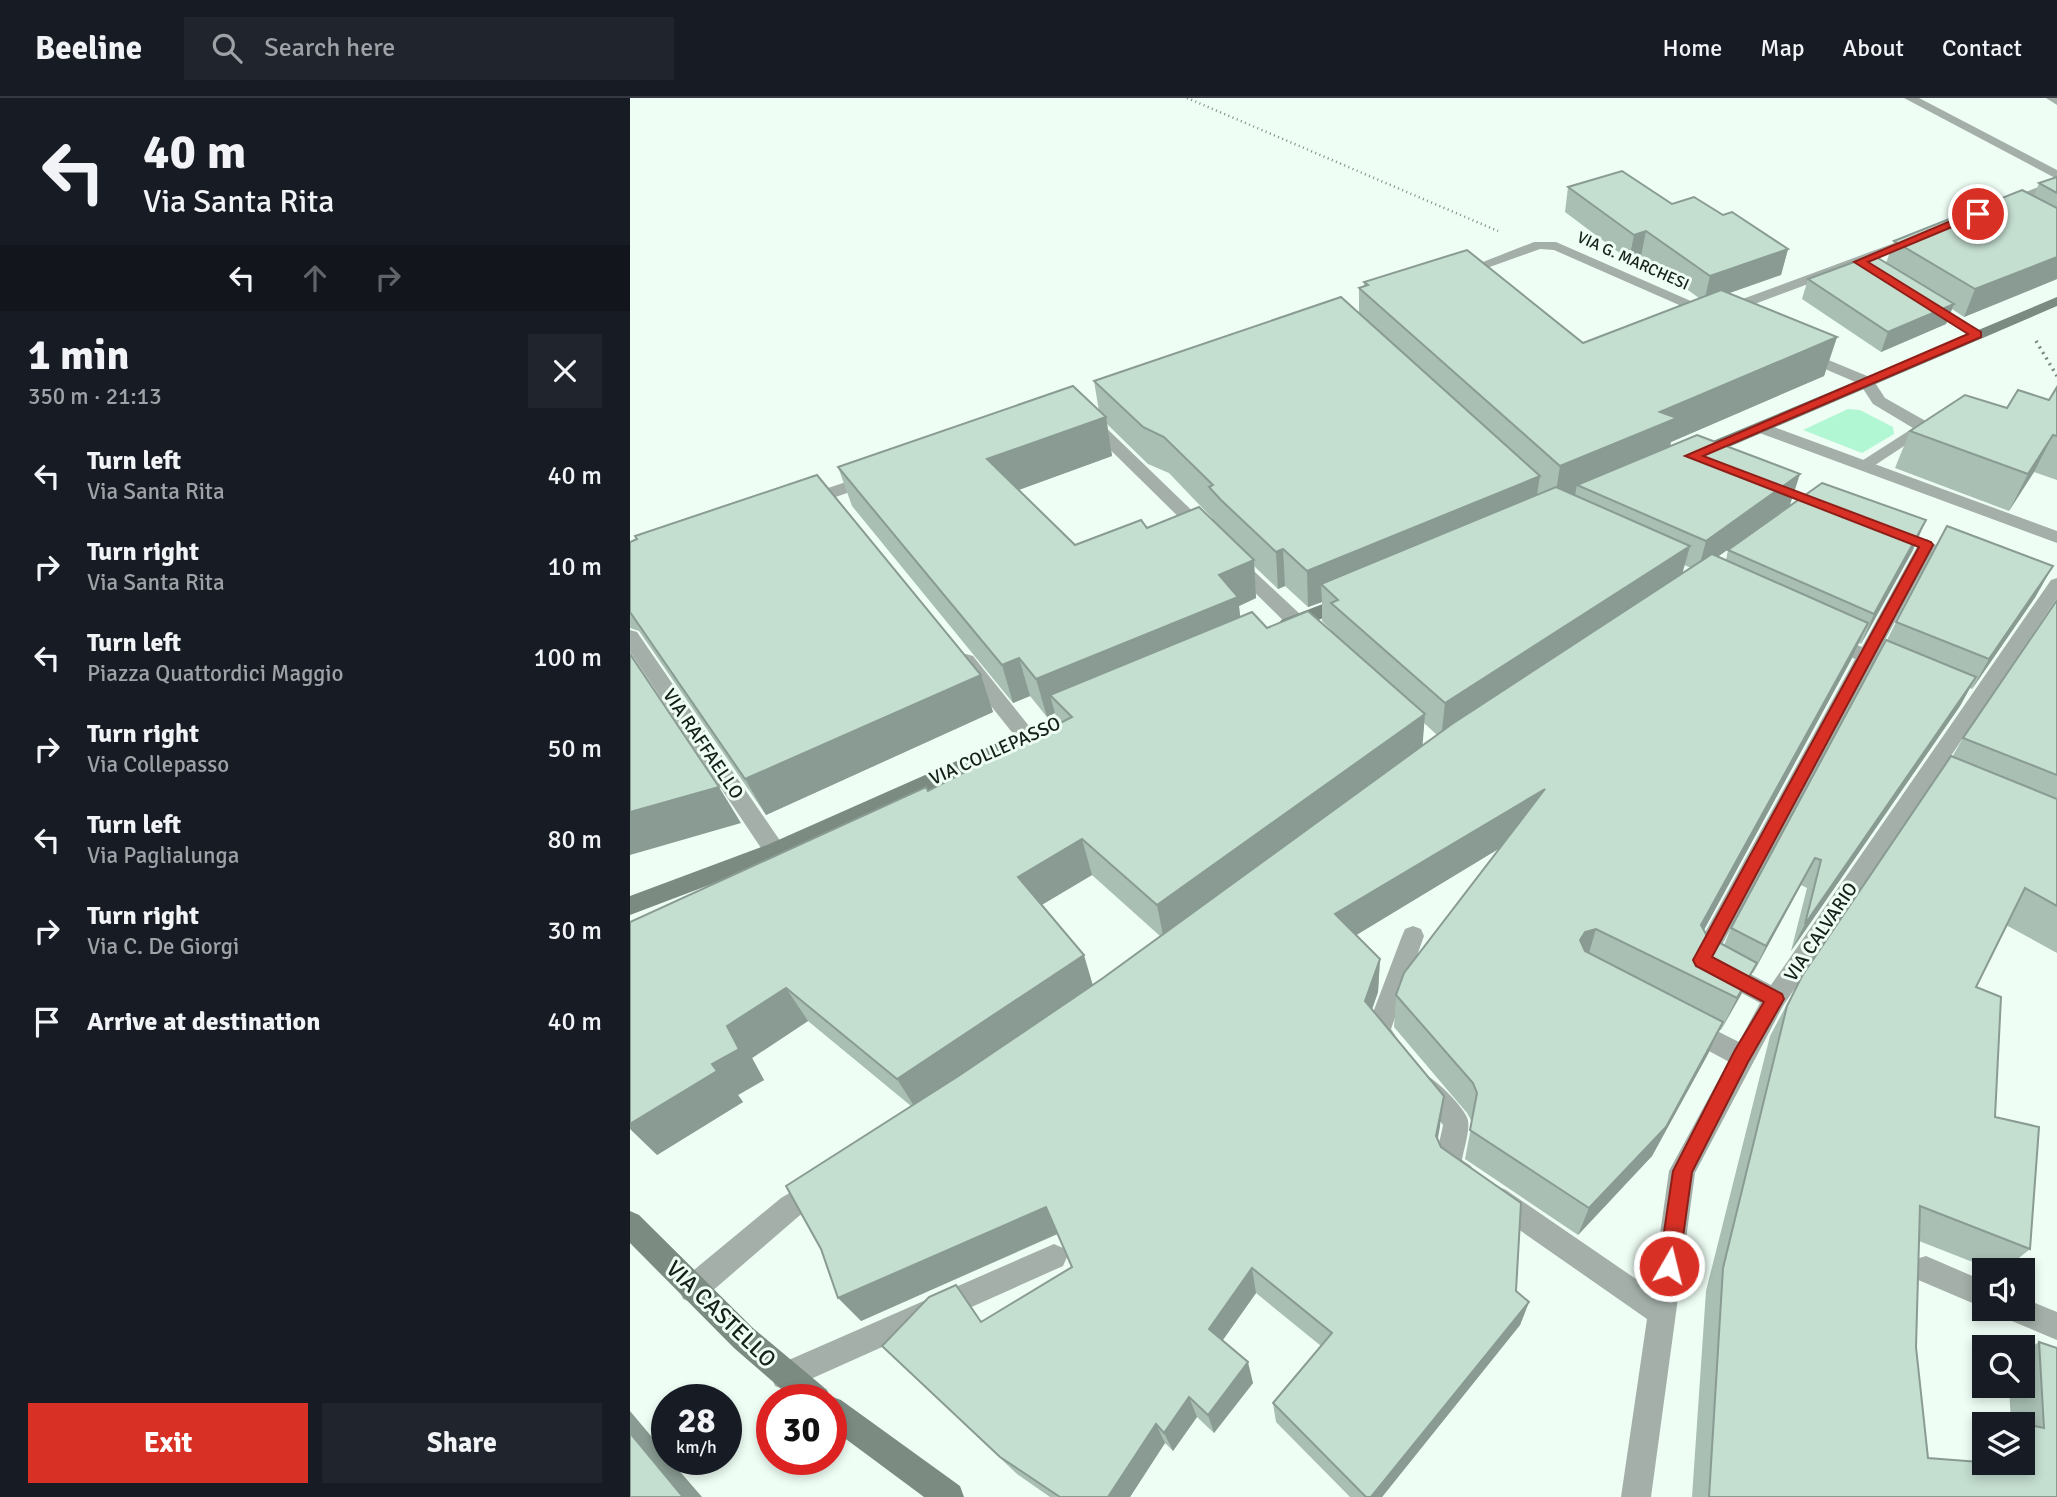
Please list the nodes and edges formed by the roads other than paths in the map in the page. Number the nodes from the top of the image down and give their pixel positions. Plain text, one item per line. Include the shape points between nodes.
1 (1910, 98) edge
2 (2052, 98) edge
3 (2057, 100) edge
4 (2057, 175) edge
5 (2057, 184) edge
6 (2024, 216) edge
7 (1924, 236) edge
8 (1444, 280) edge
9 (1906, 291) edge
10 (2057, 301) edge
11 (1711, 315) junction
12 (1735, 325) edge
13 (1977, 334) junction
14 (1783, 345) edge
15 (1866, 380) junction
16 (1085, 407) edge
17 (1760, 426) junction
18 (1716, 465) edge
19 (1866, 466) junction
20 (882, 475) edge
21 (792, 506) edge
22 (2057, 537) edge
23 (1927, 545) dead end
24 (2051, 589) edge
25 (1360, 595) edge
26 (1296, 622) junction
27 (1270, 633) edge
28 (1820, 636) edge
29 (630, 637) edge
30 (1327, 650) edge
31 (958, 651) edge
32 (1868, 657) junction
33 (1917, 677) edge
34 (1954, 692) edge
35 (1978, 702) junction
36 (1103, 703) edge
37 (1026, 736) junction
38 (1926, 778) junction
39 (1950, 788) edge
40 (775, 851) junction
41 (630, 906) edge
42 (1413, 936) dead end
43 (1775, 999) junction
44 (1670, 1018) edge
45 (1742, 1056) junction
46 (837, 1177) edge
47 (630, 1224) edge
48 (1054, 1256) edge
49 (1926, 1269) dead end
50 (693, 1289) junction
51 (1972, 1290) edge
52 (1662, 1313) junction
53 (2035, 1317) edge
54 (2057, 1326) edge
55 (785, 1376) junction
56 (796, 1384) edge
57 (847, 1422) edge
58 (943, 1495) edge
59 (1636, 1497) edge

1 - 4 street
2 - 3 street
5 - 6 street via 1995,207
7 - 11 street via 1865,265
8 - 11 street, VIA G. MARCHESI via 1539,245 1556,246
9 - 13 street
10 - 13 street
11 - 12 street, VIA G. MARCHESI
13 - 15 street
14 - 15 street
15 - 17 street
15 - 19 street via 1879,401 1922,429
16 - 26 street
17 - 18 street via 1685,459
17 - 19 street
19 - 22 street
20 - 21 street via 834,498
23 - 32 street
24 - 35 street, VIA CALVARIO
25 - 26 street
26 - 27 street
26 - 30 street
28 - 32 street
29 - 40 street, VIA RAFFAELLO
31 - 37 street
32 - 33 street
32 - 43 street via 1702,960
34 - 35 street
35 - 38 street, VIA CALVARIO
36 - 37 street, VIA COLLEPASSO
37 - 40 street, VIA COLLEPASSO
38 - 39 street
38 - 43 street, VIA CALVARIO
40 - 41 street, VIA COLLEPASSO
42 - 52 street via 1378,1031 1455,1122 1448,1165
43 - 45 street, VIA CALVARIO
44 - 45 street
45 - 52 street, VIA CALVARIO via 1682,1171
46 - 50 street via 790,1208
47 - 50 street, VIA CASTELLO
48 - 55 street
49 - 51 street
50 - 55 street, VIA CASTELLO
52 - 59 street, VIA CALVARIO
53 - 54 street
55 - 56 street, VIA CASTELLO
57 - 58 street

